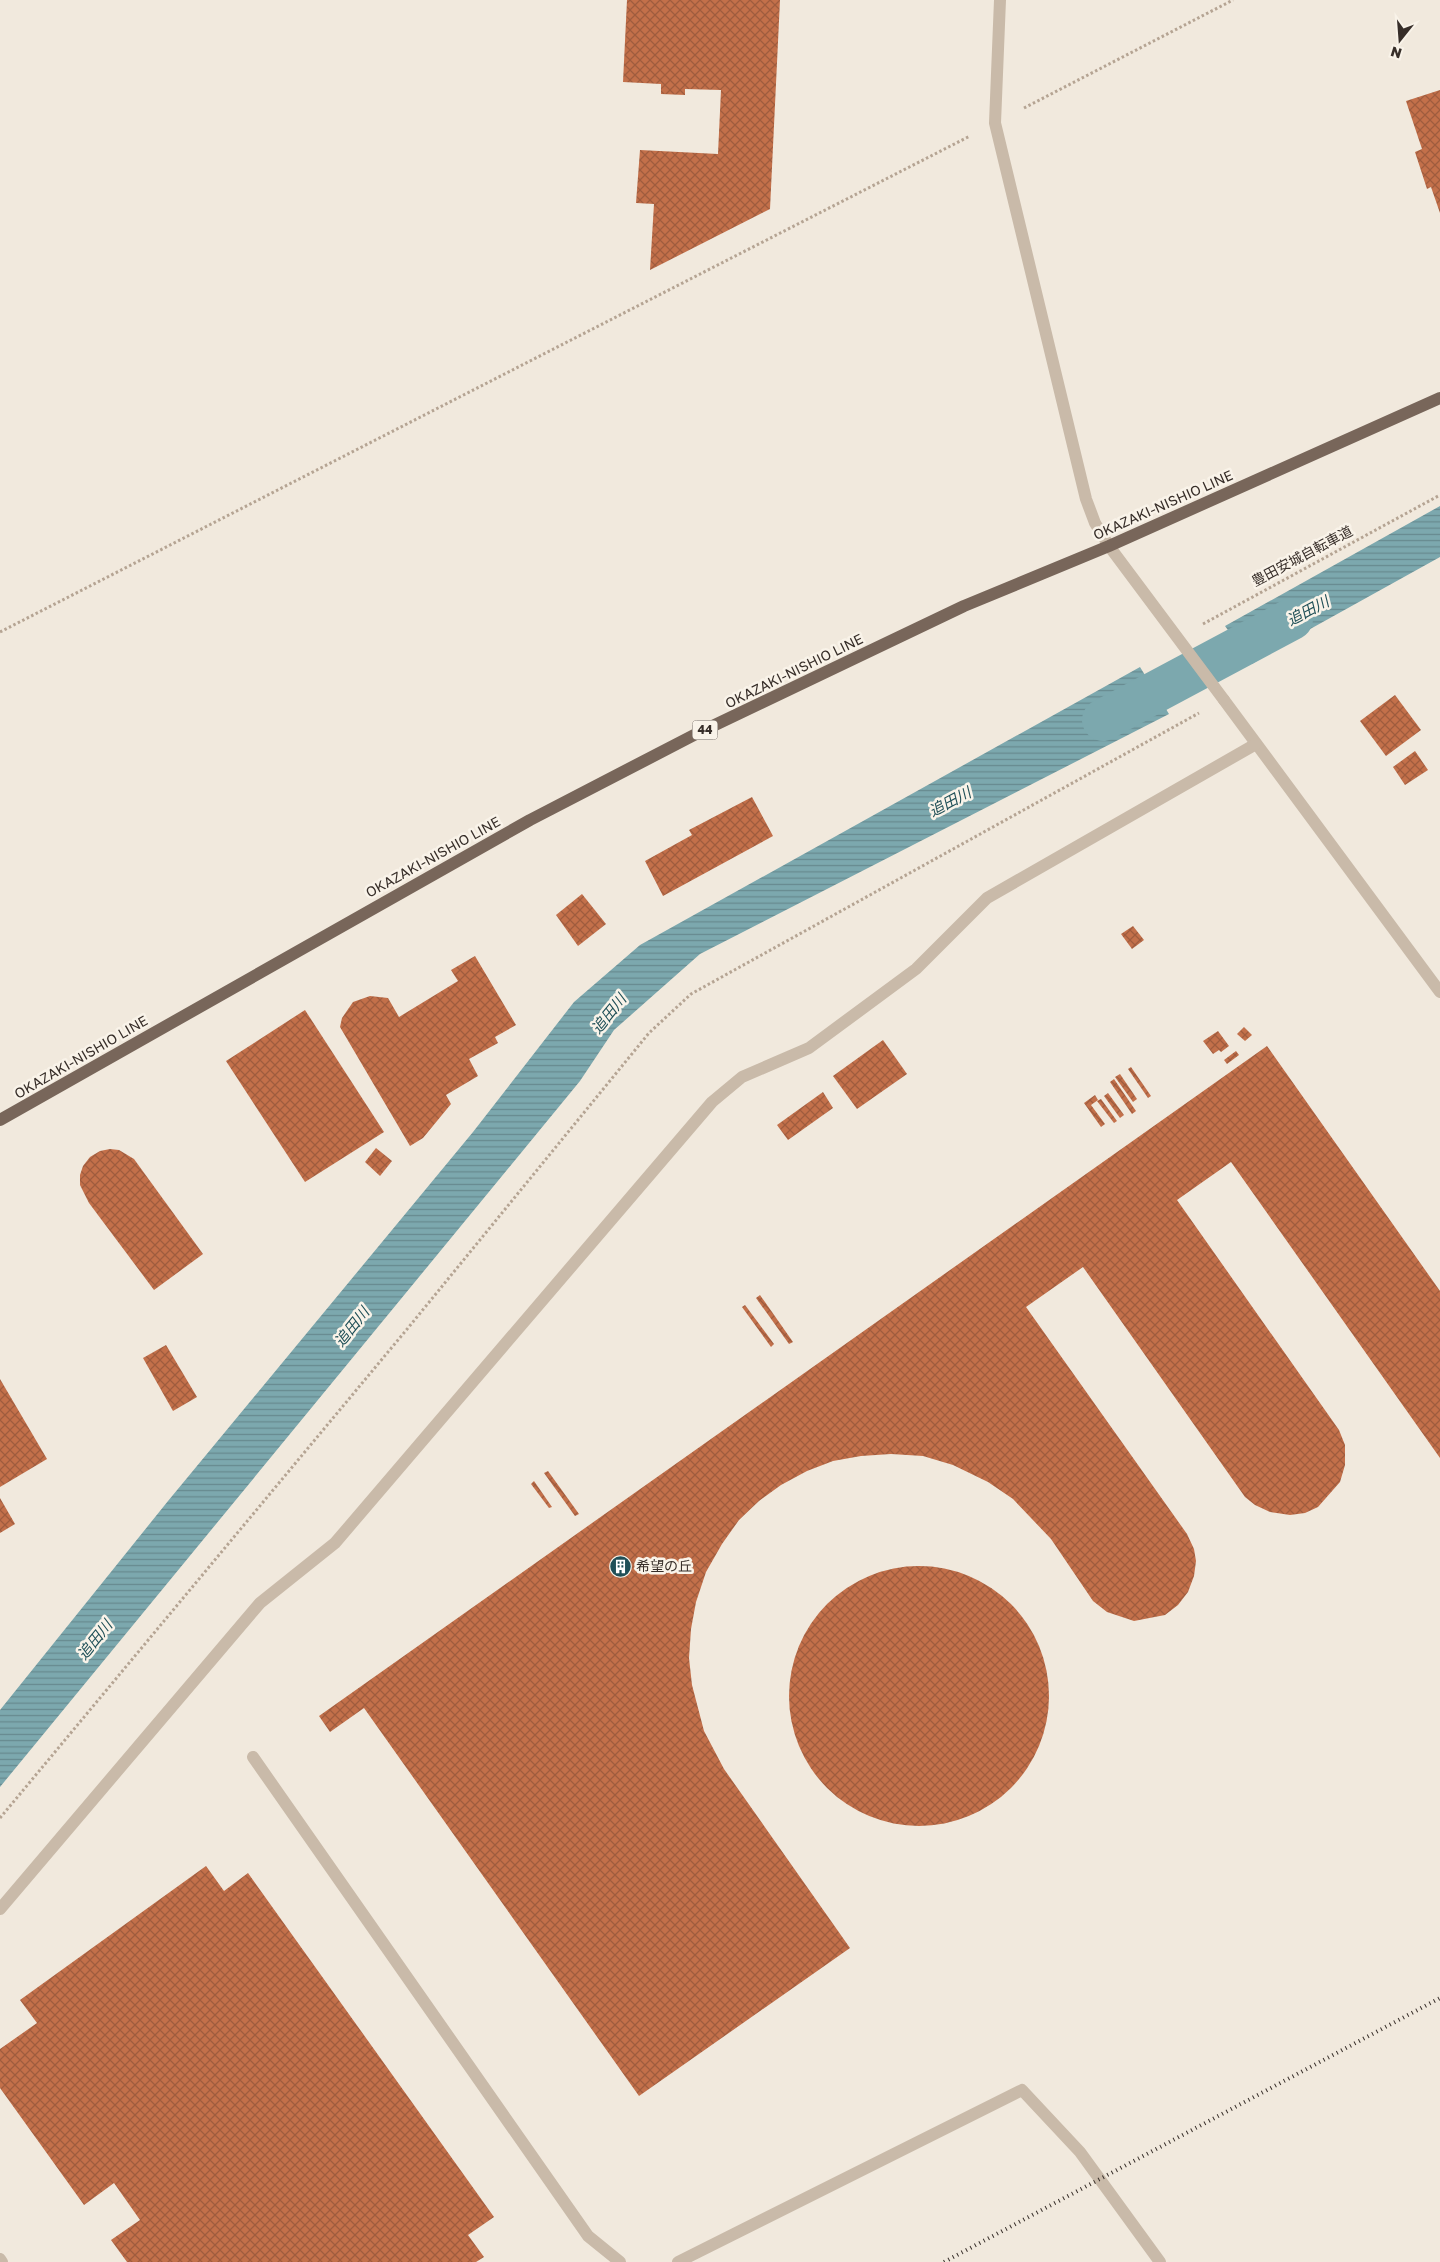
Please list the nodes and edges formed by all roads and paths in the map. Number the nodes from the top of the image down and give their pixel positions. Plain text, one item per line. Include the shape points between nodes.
1 (1000, 0) edge
2 (1233, 0) edge
3 (995, 123) junction
4 (1440, 398) edge
5 (1440, 495) edge
6 (1109, 546) junction
7 (0, 632) edge
8 (1176, 639) junction
9 (1224, 700) junction
10 (1256, 744) junction
11 (1440, 992) edge
12 (0, 1120) edge
13 (253, 1757) dead end
14 (0, 1818) edge
15 (0, 1909) edge
16 (620, 2262) edge
17 (678, 2262) edge
18 (1160, 2262) edge

1 - 3 street
2 - 3 path
3 - 6 street via 1086,499
3 - 7 path
4 - 6 main road, OKAZAKI-NISHIO LINE / 44
5 - 8 path, 豊田安城自転車道
6 - 8 street
6 - 12 main road, OKAZAKI-NISHIO LINE / 44 via 964,606 696,734 488,844
8 - 9 street
9 - 10 street
9 - 14 path via 691,994 649,1033
10 - 11 street
10 - 15 street via 987,898 916,969 809,1048 742,1077 712,1102 335,1543 260,1603
13 - 16 street via 588,2236
17 - 18 street via 1022,2090 1080,2152

